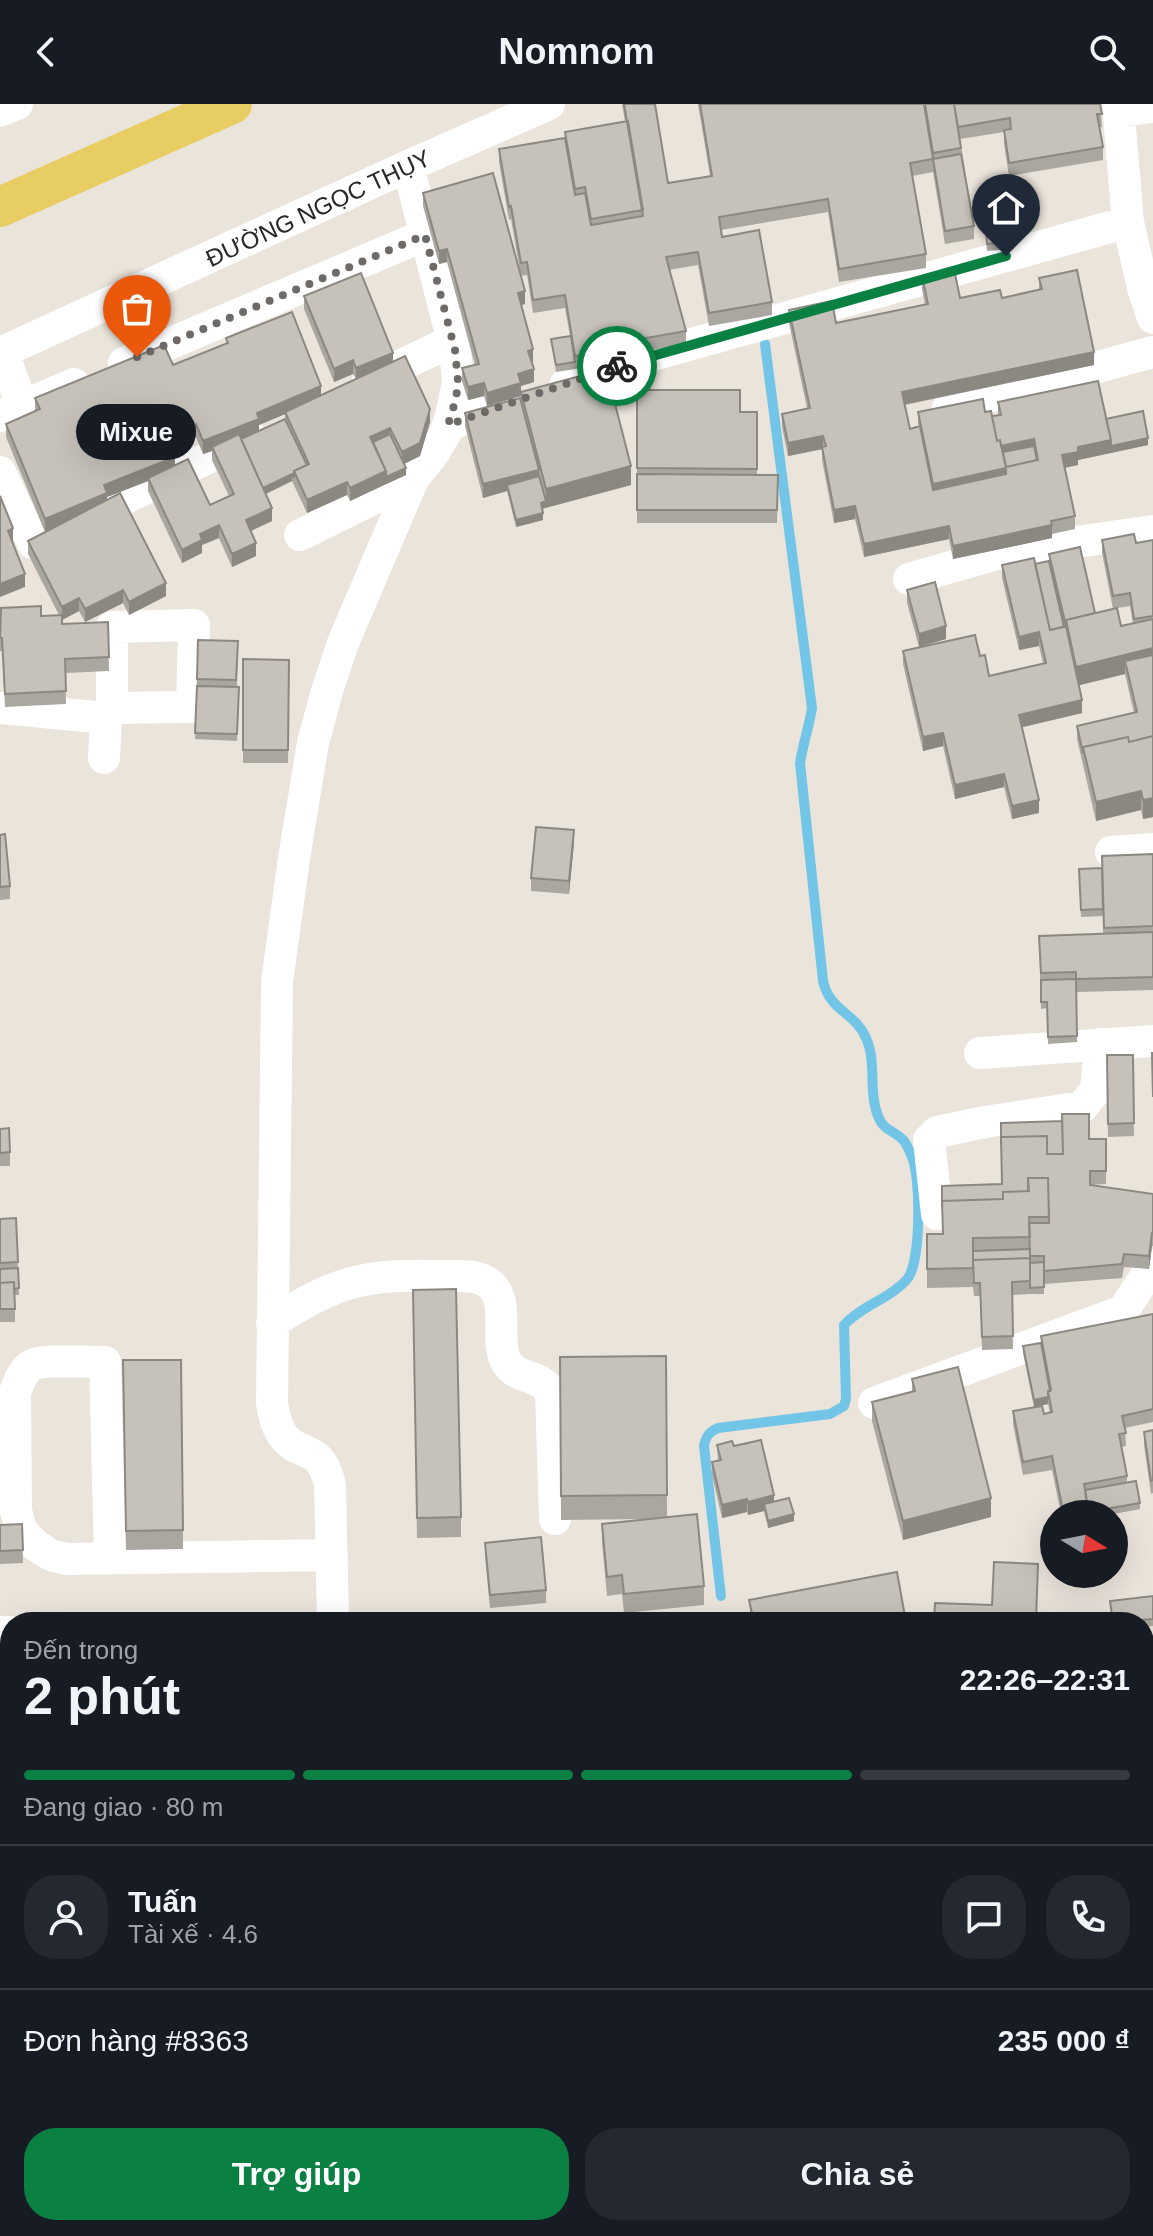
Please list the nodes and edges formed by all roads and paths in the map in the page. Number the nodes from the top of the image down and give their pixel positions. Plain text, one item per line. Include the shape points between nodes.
1 (17, 104) edge
2 (232, 104) edge
3 (549, 104) edge
4 (1153, 107) edge
5 (1118, 108) edge
6 (0, 111) edge
7 (408, 166) junction
8 (0, 207) edge
9 (1128, 222) junction
10 (425, 235) junction
11 (1153, 318) edge
12 (452, 341) junction
13 (1153, 352) edge
14 (1, 353) edge
15 (341, 394) edge
16 (948, 408) edge
17 (11, 411) edge
18 (448, 425) junction
19 (272, 427) edge
20 (0, 472) edge
21 (413, 479) junction
22 (1153, 531) edge
23 (300, 535) dead end
24 (909, 579) dead end
25 (0, 708) edge
26 (104, 758) dead end
27 (1153, 849) edge
28 (1111, 852) edge
29 (1153, 1041) edge
30 (1100, 1044) junction
31 (980, 1053) dead end
32 (937, 1214) dead end
33 (1153, 1265) edge
34 (272, 1323) junction
35 (874, 1403) edge
36 (555, 1519) dead end
37 (332, 1555) junction
38 (110, 1559) junction
39 (333, 1612) edge

1 - 6 street
2 - 8 main road
3 - 7 street, ĐƯỜNG NGỌC THỤY
4 - 5 street
5 - 9 street
7 - 10 street
7 - 14 street, ĐƯỜNG NGỌC THỤY
9 - 11 street
9 - 18 street via 638,359
10 - 12 street
10 - 17 street
12 - 15 street
12 - 18 street via 458,382
13 - 16 street
14 - 17 street
18 - 21 street
19 - 20 street via 33,543
21 - 23 street
21 - 34 street via 343,643 313,743 277,982
22 - 24 street via 1000,553
25 - 26 street via 109,713
27 - 28 street
29 - 30 street
30 - 31 street
30 - 32 street via 1096,1090 1082,1107 937,1132 929,1140
33 - 35 street via 1123,1311
34 - 36 street via 315,1296 360,1279 483,1279 500,1301 507,1364 542,1382 551,1393
34 - 37 street via 274,1420 291,1444 309,1452 326,1471
37 - 38 street
37 - 39 street
38 - 38 street via 51,1555 21,1530 16,1511 15,1392 32,1365 105,1362

